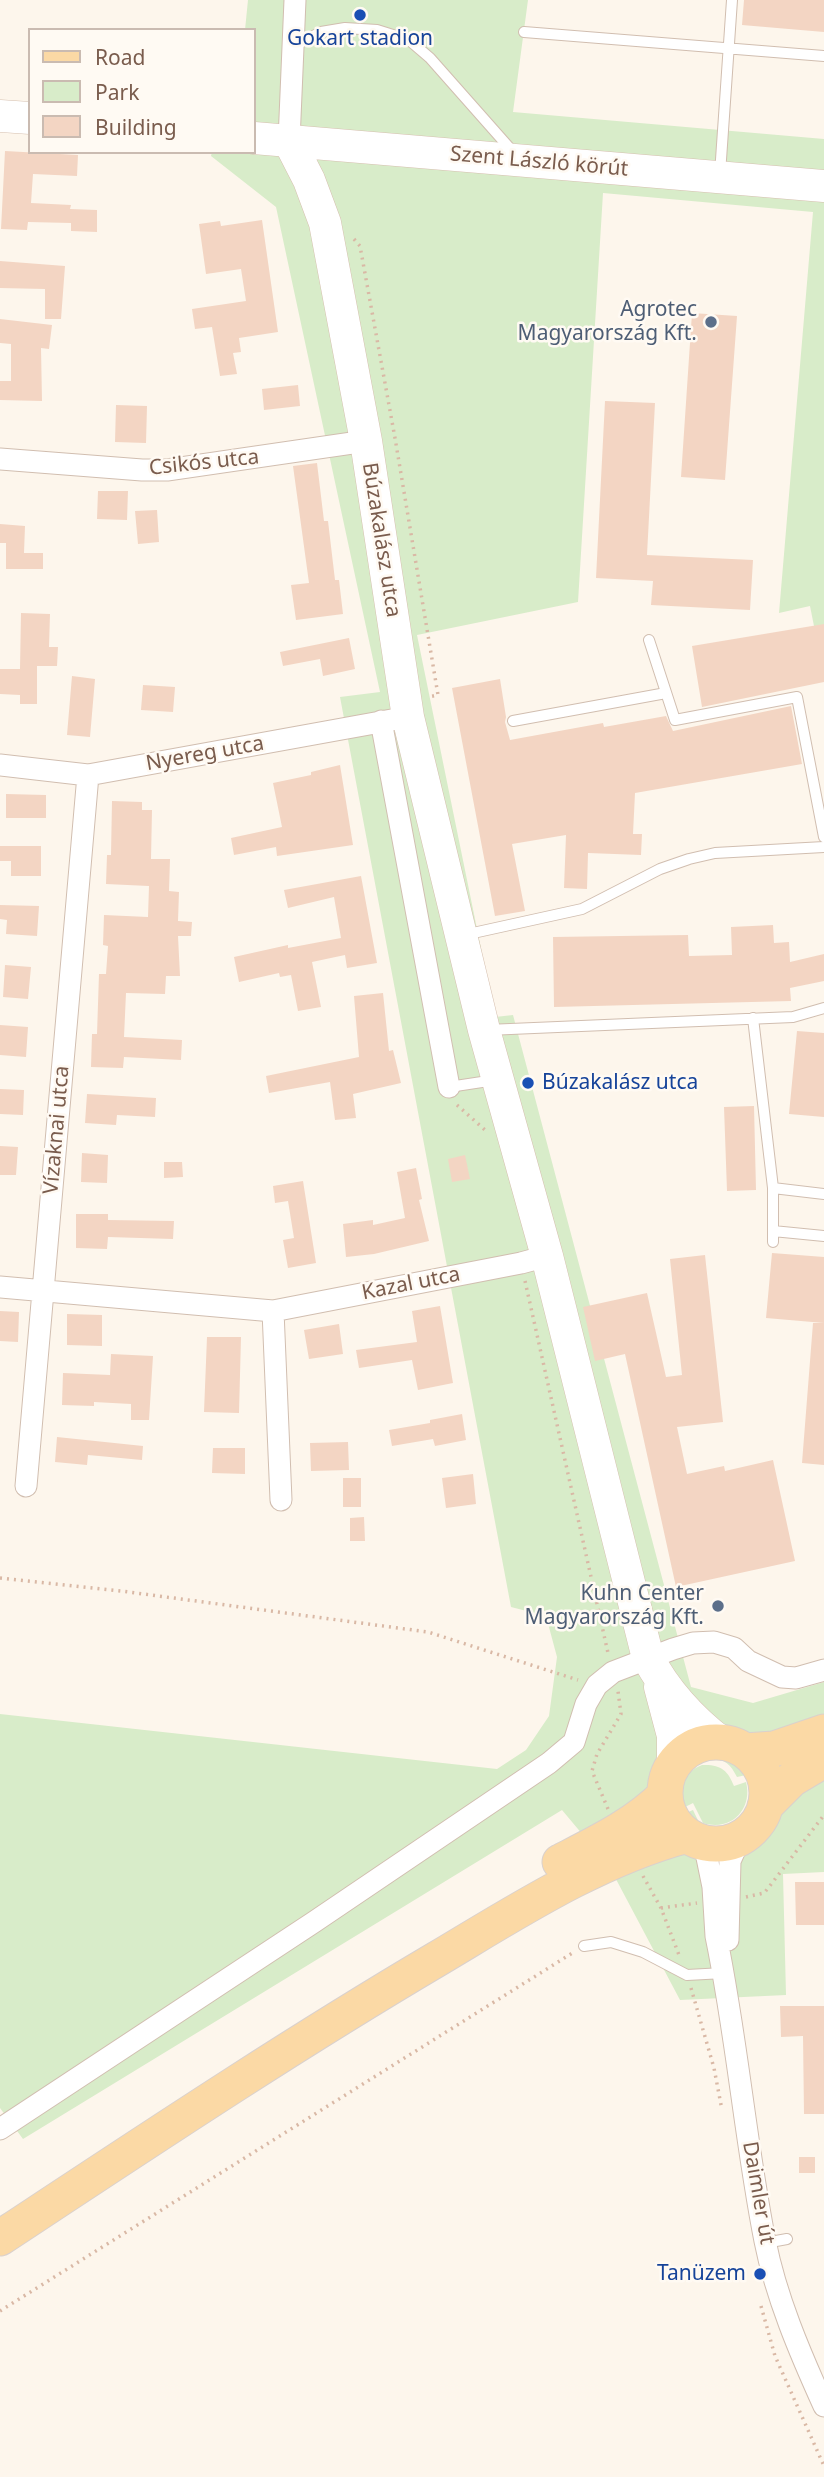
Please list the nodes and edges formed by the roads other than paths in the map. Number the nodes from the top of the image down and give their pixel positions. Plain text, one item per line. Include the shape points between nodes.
1 (295, 0) edge
2 (732, 0) edge
3 (524, 32) dead end
4 (292, 47) junction
5 (728, 48) junction
6 (824, 56) edge
7 (0, 116) edge
8 (28, 118) edge
9 (488, 124) junction
10 (256, 138) edge
11 (289, 141) junction
12 (469, 156) junction
13 (520, 161) junction
14 (720, 177) junction
15 (824, 186) edge
16 (366, 441) junction
17 (0, 459) edge
18 (649, 640) dead end
19 (666, 693) junction
20 (395, 719) junction
21 (513, 721) dead end
22 (0, 765) edge
23 (88, 775) junction
24 (824, 836) edge
25 (824, 847) edge
26 (461, 936) junction
27 (824, 1008) edge
28 (753, 1018) junction
29 (484, 1030) junction
30 (497, 1079) junction
31 (449, 1087) joint
32 (773, 1188) junction
33 (824, 1194) edge
34 (824, 1236) edge
35 (534, 1259) junction
36 (0, 1287) edge
37 (44, 1291) junction
38 (273, 1311) junction
39 (26, 1486) dead end
40 (281, 1500) dead end
41 (652, 1665) junction
42 (824, 1670) edge
43 (824, 1732) edge
44 (733, 1747) junction
45 (824, 1760) edge
46 (669, 1781) junction
47 (765, 1807) junction
48 (696, 1839) junction
49 (740, 1839) junction
50 (584, 1946) road end
51 (724, 1973) junction
52 (0, 2129) edge
53 (0, 2215) edge
54 (0, 2238) edge
55 (787, 2239) dead end
56 (765, 2243) junction
57 (824, 2406) edge

1 - 4 street
2 - 5 lane
3 - 5 lane
4 - 9 lane via 337,29 400,36 430,58
4 - 11 street
5 - 6 lane
5 - 14 lane
7 - 8 street
9 - 12 lane via 493,135 489,147
9 - 13 lane
10 - 11 street, Szent László körút
11 - 12 street, Szent László körút
11 - 16 street, Búzakalász utca via 325,223
12 - 13 street, Szent László körút
13 - 14 street, Szent László körút
14 - 15 street, Szent László körút
16 - 17 street, Csikós utca via 167,470
16 - 20 street, Búzakalász utca
18 - 19 lane
19 - 21 lane
19 - 24 lane via 675,720 797,697
20 - 23 street, Nyereg utca
20 - 26 street, Búzakalász utca
20 - 31 street, Búzakalász utca
22 - 23 street, Nyereg utca
23 - 37 street, Vízaknai utca
25 - 26 lane via 715,853 689,859 582,909
26 - 29 street, Búzakalász utca
27 - 28 lane via 793,1017
28 - 29 lane
28 - 32 lane
29 - 30 street, Búzakalász utca
30 - 31 lane
30 - 35 street, Búzakalász utca
32 - 33 lane
32 - 34 lane via 773,1237
35 - 38 street, Kazal utca
35 - 41 street, Búzakalász utca
36 - 37 street, Kazal utca
37 - 38 street, Kazal utca
37 - 39 street, Vízaknai utca
38 - 40 street
41 - 42 street via 693,1643 714,1642 734,1648 748,1661 782,1677
41 - 44 street, Búzakalász utca via 694,1721
41 - 46 street, Búzakalász utca via 673,1736
41 - 52 street via 605,1679 586,1704 575,1742 540,1770
43 - 44 main road via 774,1749
44 - 46 main road via 712,1743 694,1748
44 - 47 main road via 758,1764 765,1780
45 - 47 main road via 792,1779
46 - 48 main road via 670,1814 680,1829
46 - 53 main road via 647,1814 514,1887 230,2060
47 - 49 main road
48 - 49 main road via 723,1844
48 - 51 street, Daimler út via 713,1887
48 - 54 main road via 659,1843 570,1882 484,1931 271,2059
49 - 51 street, Daimler út via 730,1861
50 - 51 lane via 611,1942 643,1952 687,1975
51 - 56 street, Daimler út
55 - 56 lane
56 - 57 street, Daimler út via 784,2308

